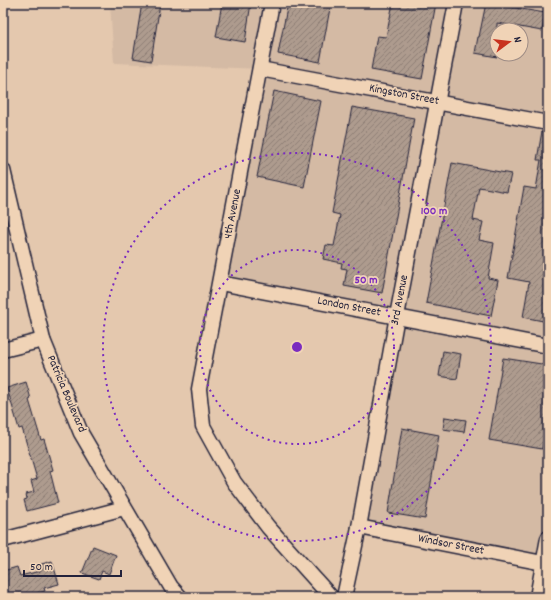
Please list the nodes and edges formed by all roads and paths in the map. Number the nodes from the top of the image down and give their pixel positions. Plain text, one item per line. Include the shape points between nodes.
1 (272, 3) edge
2 (456, 3) edge
3 (260, 69) junction
4 (438, 101) junction
5 (548, 122) edge
6 (3, 170) edge
7 (220, 283) junction
8 (397, 316) junction
9 (43, 340) junction
10 (548, 346) edge
11 (3, 350) edge
12 (124, 508) junction
13 (359, 527) junction
14 (548, 538) edge
15 (3, 540) edge
16 (543, 563) junction
17 (180, 597) edge
18 (331, 597) edge
19 (344, 597) edge
20 (536, 597) edge

1 - 3 street, 4th Avenue
2 - 4 street, 3rd Avenue
3 - 4 street, Kingston Street
3 - 7 street, 4th Avenue
4 - 5 street, Kingston Street
4 - 8 street, 3rd Avenue
6 - 9 street, Patricia Boulevard
7 - 8 street, London Street
7 - 18 street, 4th Avenue via 199,389 203,426 234,482 259,516
8 - 10 street, London Street
8 - 13 street, 3rd Avenue
9 - 11 street
9 - 12 street, Patricia Boulevard via 81,433
12 - 15 street
12 - 17 street, Patricia Boulevard
13 - 16 street, Windsor Street
13 - 19 street, 3rd Avenue
14 - 16 street
16 - 20 street

